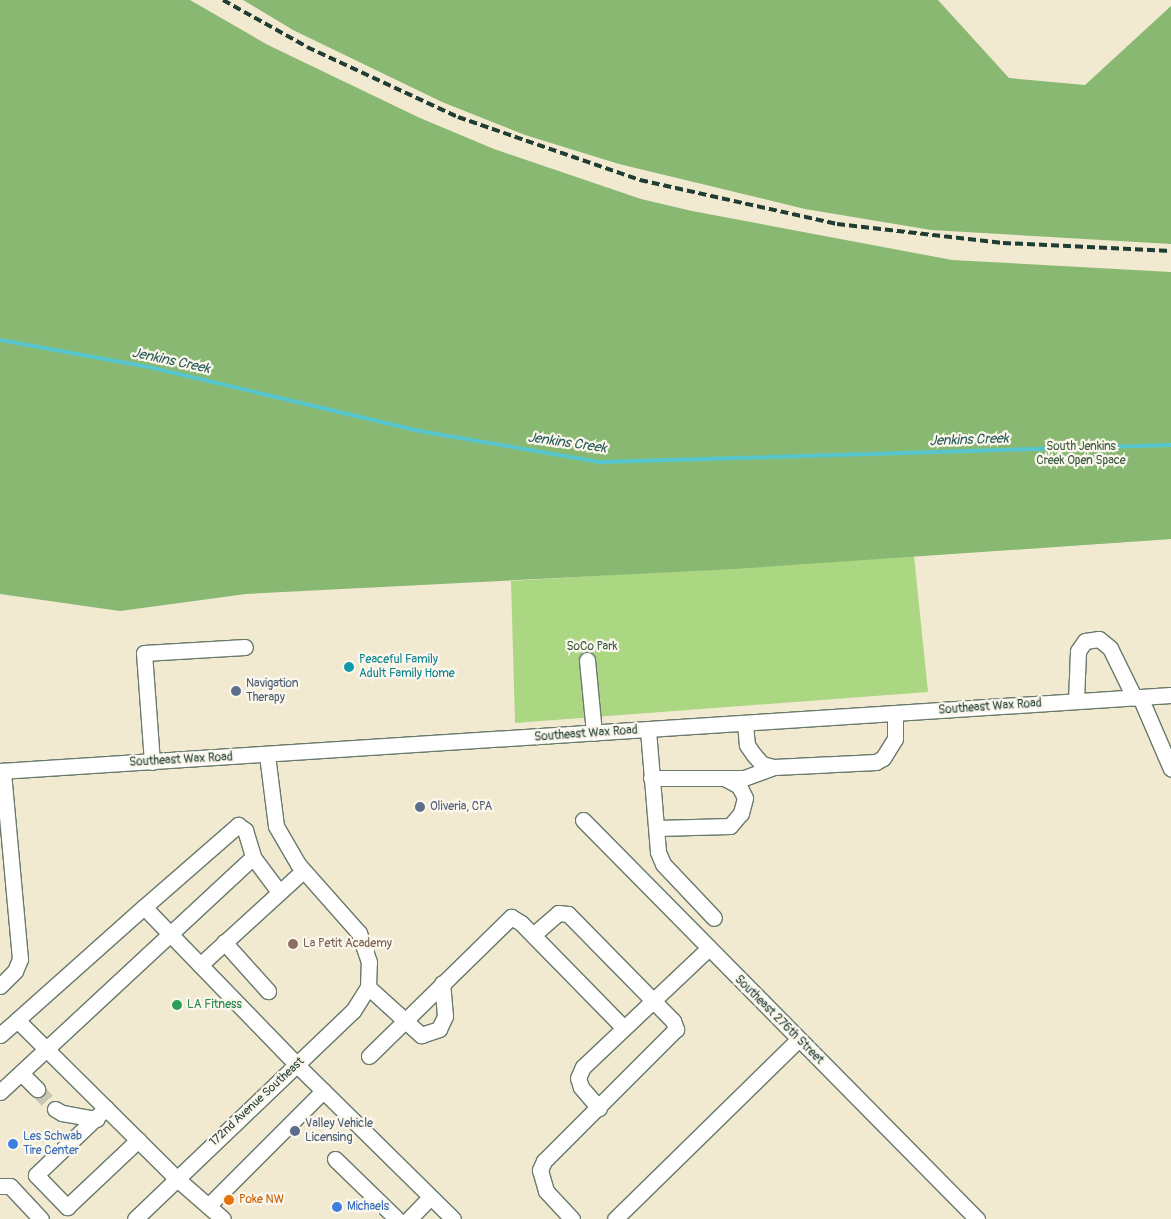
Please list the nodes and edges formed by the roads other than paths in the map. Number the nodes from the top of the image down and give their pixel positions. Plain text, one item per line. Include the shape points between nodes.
1 (245, 646) dead end
2 (587, 660) dead end
3 (1171, 695) edge
4 (1137, 697) junction
5 (1076, 701) junction
6 (896, 713) junction
7 (745, 723) junction
8 (648, 730) junction
9 (594, 733) junction
10 (267, 755) junction
11 (152, 762) junction
12 (774, 767) junction
13 (1171, 769) edge
14 (2, 771) edge
15 (651, 778) junction
16 (724, 778) junction
17 (583, 820) dead end
18 (657, 828) junction
19 (253, 857) junction
20 (303, 870) junction
21 (279, 892) junction
22 (144, 907) junction
23 (714, 918) dead end
24 (170, 934) junction
25 (533, 935) junction
26 (224, 942) junction
27 (709, 948) junction
28 (200, 965) junction
29 (369, 983) junction
30 (442, 983) junction
31 (0, 986) edge
32 (268, 990) dead end
33 (653, 1000) junction
34 (17, 1020) junction
35 (404, 1021) junction
36 (623, 1027) junction
37 (0, 1035) edge
38 (798, 1040) junction
39 (47, 1048) junction
40 (370, 1056) dead end
41 (296, 1065) junction
42 (21, 1073) junction
43 (37, 1089) tunnel mouth
44 (0, 1092) edge
45 (323, 1092) junction
46 (55, 1108) tunnel mouth
47 (599, 1108) junction
48 (101, 1114) junction
49 (138, 1140) junction
50 (335, 1159) dead end
51 (176, 1178) junction
52 (0, 1186) edge
53 (430, 1197) junction
54 (208, 1206) junction
55 (41, 1219) edge
56 (135, 1219) edge
57 (223, 1219) edge
58 (396, 1219) edge
59 (408, 1219) edge
60 (453, 1219) edge
61 (572, 1219) edge
62 (615, 1219) edge
63 (977, 1219) edge

1 - 11 street via 144,653
2 - 9 street
3 - 4 street, Southeast Wax Road
4 - 5 street, Southeast Wax Road
4 - 5 street via 1110,648 1099,639 1085,641 1078,651
4 - 13 street
5 - 6 street, Southeast Wax Road
6 - 7 street, Southeast Wax Road
6 - 12 street via 895,739 887,753 876,762
7 - 8 street, Southeast Wax Road
7 - 12 street via 747,745 762,764
8 - 9 street, Southeast Wax Road
8 - 15 street
9 - 10 street, Southeast Wax Road
10 - 11 street, Southeast Wax Road
10 - 20 street via 276,826
11 - 14 street, Southeast Wax Road
12 - 16 street via 744,778
14 - 31 street via 20,959 15,971
15 - 16 street
15 - 18 street
16 - 18 street via 739,786 745,798 741,813 730,826
17 - 27 street, Southeast 276th Street
18 - 23 street via 658,852 663,864
19 - 21 street
19 - 22 street via 245,830 234,826
19 - 24 street
20 - 21 street
20 - 29 street via 359,933 366,947
21 - 26 street
22 - 24 street
22 - 34 street
24 - 28 street
24 - 39 street
25 - 30 street via 516,918 506,919
25 - 33 street via 563,911
25 - 36 street
26 - 28 street
26 - 32 street
27 - 33 street
27 - 38 street, Southeast 276th Street
28 - 41 street
29 - 35 street
29 - 41 street, 172nd Avenue Southeast via 353,1011
30 - 35 street
30 - 35 street via 445,1016 439,1029 421,1035
33 - 36 street
33 - 47 street via 676,1030
34 - 37 street
34 - 39 street
35 - 40 street
36 - 47 street via 583,1067 578,1078 581,1087
38 - 62 street
38 - 63 street, Southeast 276th Street
39 - 42 street
39 - 48 street
41 - 45 street
41 - 51 street, 172nd Avenue Southeast
42 - 43 street
42 - 44 street
45 - 53 street
45 - 54 street
46 - 48 street via 62,1113
47 - 61 street via 544,1161 540,1170 546,1191
48 - 49 street
48 - 49 street via 36,1176 67,1207
49 - 51 street
50 - 58 street
51 - 54 street
51 - 56 street, 172nd Avenue Southeast
52 - 55 street via 10,1186
53 - 59 street
53 - 60 street
54 - 57 street

